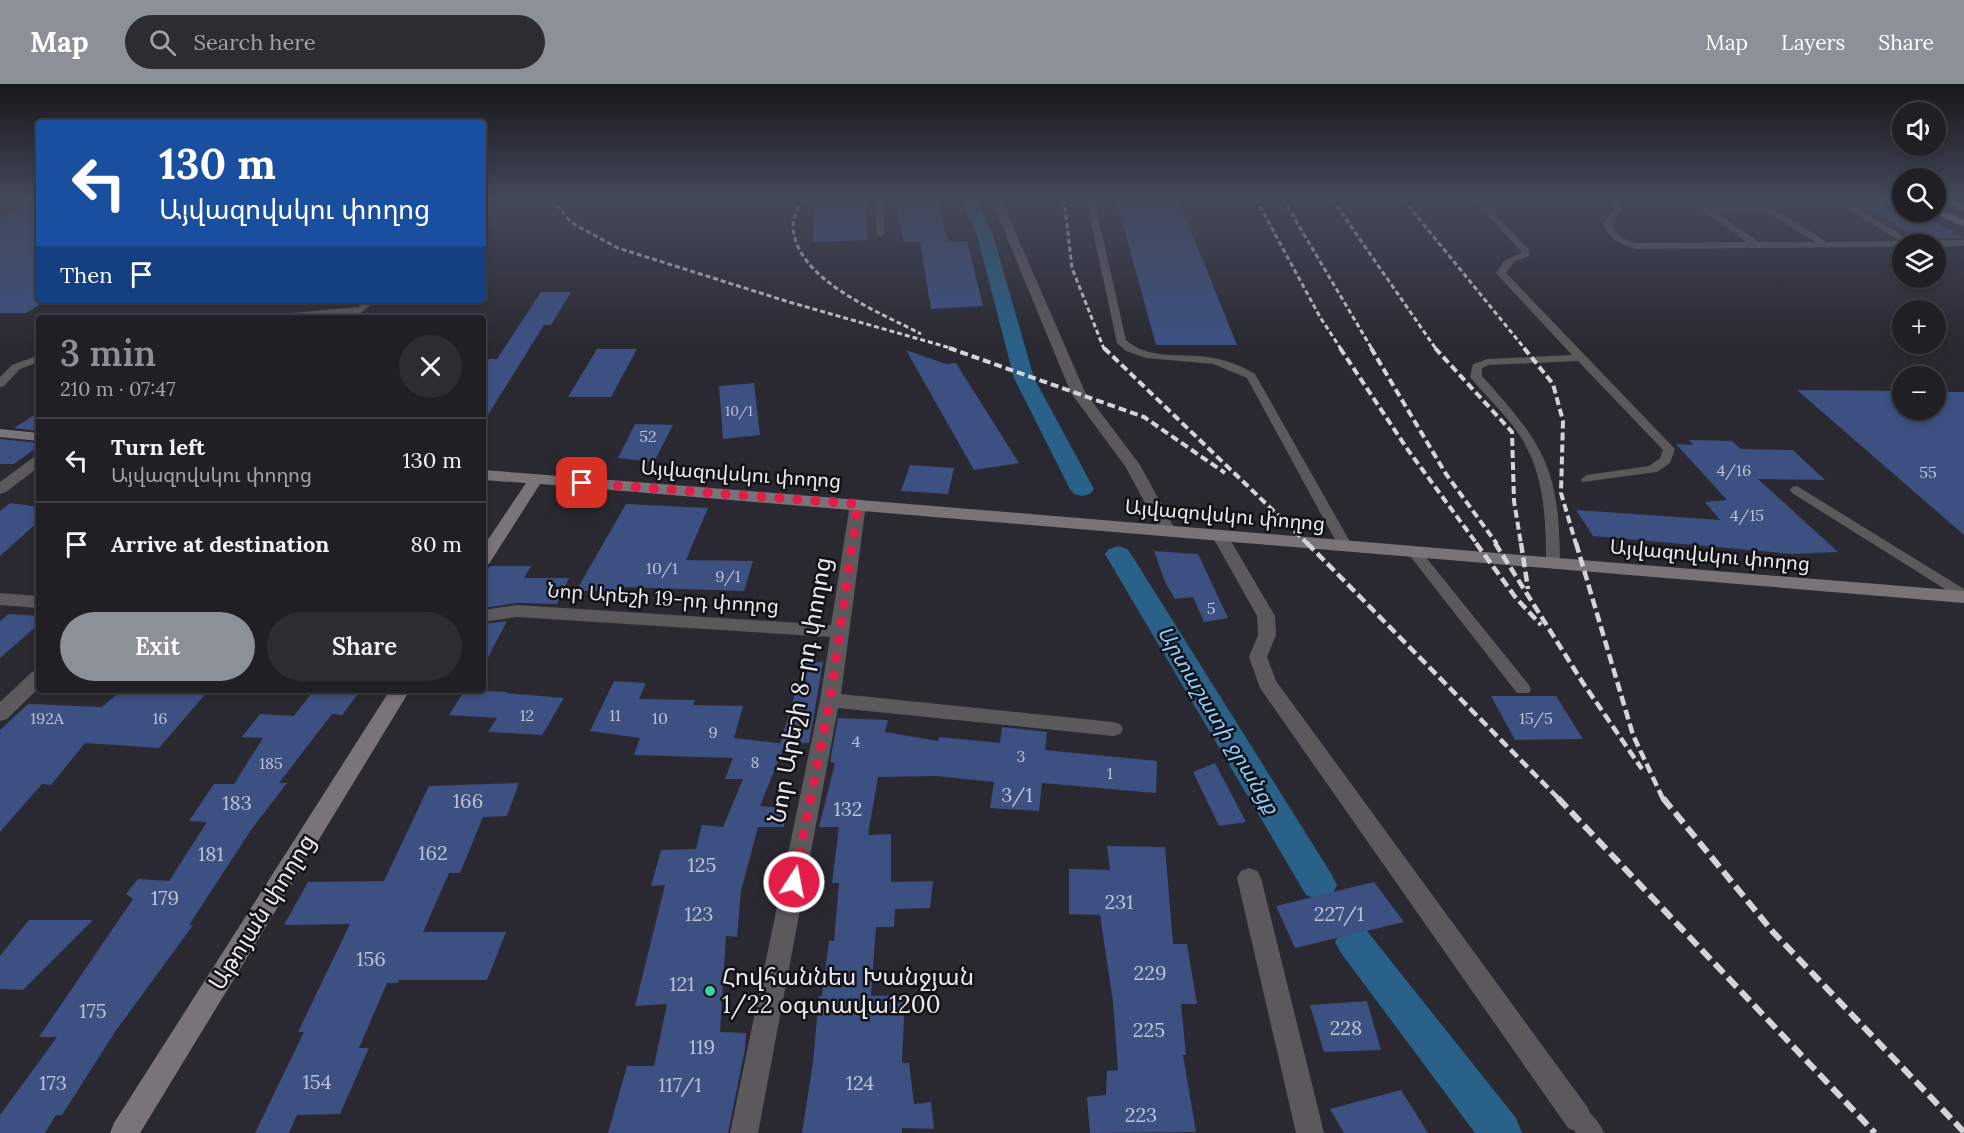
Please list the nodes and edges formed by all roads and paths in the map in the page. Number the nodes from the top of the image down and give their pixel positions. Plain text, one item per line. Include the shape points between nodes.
1 (1017, 248) edge
2 (1100, 248) edge
3 (1524, 248) edge
4 (368, 303) edge
5 (304, 315) edge
6 (1581, 358) junction
7 (36, 359) edge
8 (0, 384) edge
9 (0, 434) edge
10 (36, 436) edge
11 (36, 462) edge
12 (486, 475) edge
13 (1587, 478) dead end
14 (536, 479) junction
15 (0, 489) edge
16 (1797, 490) dead end
17 (858, 504) junction
18 (1168, 531) junction
19 (1220, 536) junction
20 (1347, 547) junction
21 (1415, 553) junction
22 (486, 555) edge
23 (1554, 563) junction
24 (1964, 596) edge
25 (0, 599) edge
26 (36, 602) edge
27 (486, 616) edge
28 (841, 632) junction
29 (36, 680) edge
30 (1523, 689) dead end
31 (398, 693) edge
32 (830, 700) junction
33 (0, 714) edge
34 (1113, 729) dead end
35 (1249, 878) dead end
36 (1585, 1126) edge
37 (124, 1133) edge
38 (744, 1133) edge
39 (1310, 1133) edge

1 - 18 street via 1078,393 1132,465
2 - 20 lane via 1121,341 1134,353 1206,360 1234,366 1251,376
3 - 6 lane via 1526,254 1508,261 1501,273
4 - 5 lane via 360,310
6 - 13 lane via 1669,450 1666,460 1653,469
6 - 23 lane via 1488,362 1477,366 1476,377 1538,455 1553,510
7 - 8 lane via 16,367
9 - 10 main road
11 - 15 street
12 - 14 main road, Այվազովսկու փողոց
14 - 17 main road, Այվազովսկու փողոց
14 - 22 main road
16 - 24 lane
17 - 18 main road, Այվազովսկու փողոց
17 - 28 street, Նոր Արեշի 8-րդ փողոց
18 - 19 main road, Այվազովսկու փողոց
19 - 20 main road, Այվազովսկու փողոց
19 - 36 street via 1266,616 1267,635 1258,657 1266,682
20 - 21 main road, Այվազովսկու փողոց
21 - 23 main road, Այվազովսկու փողոց
21 - 30 lane
23 - 24 main road, Այվազովսկու փողոց
25 - 26 street
27 - 28 street, Նոր Արեշի 19-րդ փողոց via 517,611
28 - 32 street, Նոր Արեշի 8-րդ փողոց
29 - 33 street
31 - 37 main road, Աթոյան փողոց
32 - 34 street
32 - 38 street, Նոր Արեշի 8-րդ փողոց
35 - 39 street

